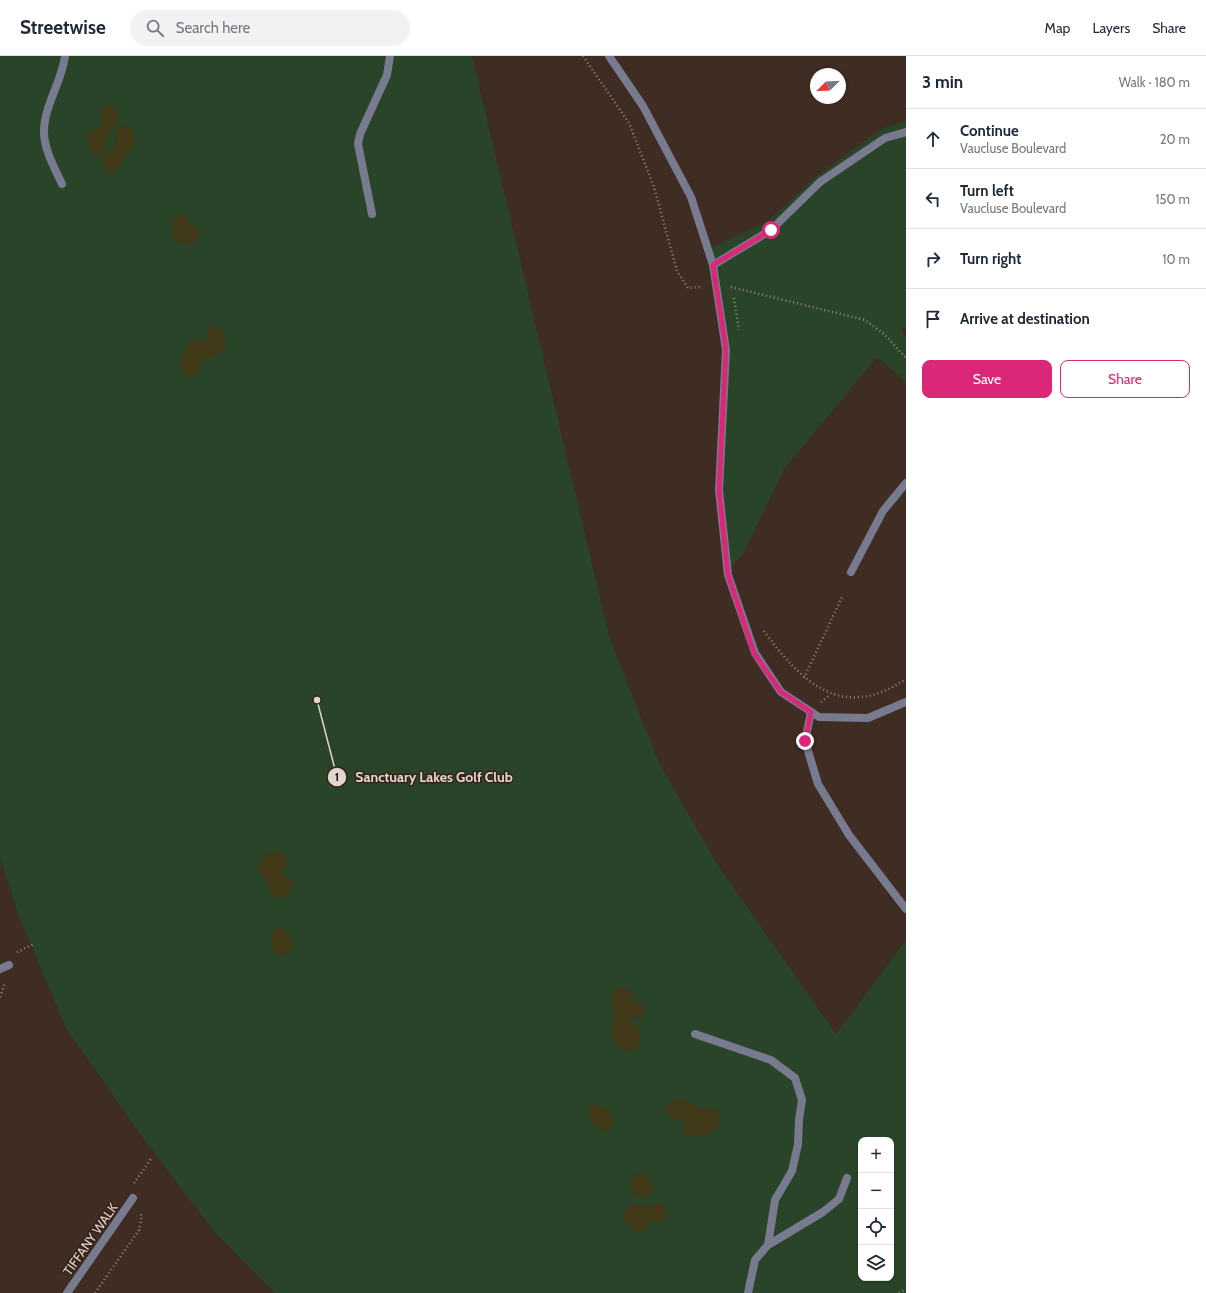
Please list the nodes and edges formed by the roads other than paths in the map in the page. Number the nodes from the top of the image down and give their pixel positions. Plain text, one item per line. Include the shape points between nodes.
1 (65, 56) edge
2 (390, 56) edge
3 (609, 56) edge
4 (906, 132) edge
5 (62, 184) dead end
6 (372, 214) dead end
7 (713, 265) junction
8 (906, 483) edge
9 (851, 572) dead end
10 (906, 702) edge
11 (811, 712) junction
12 (906, 909) edge
13 (9, 965) dead end
14 (0, 969) edge
15 (694, 1034) dead end
16 (847, 1178) dead end
17 (133, 1198) dead end
18 (768, 1245) junction
19 (67, 1293) edge
20 (748, 1293) edge

1 - 5 street via 46,117 44,135
2 - 6 street via 387,75 360,134 358,144
3 - 7 street via 643,106 691,197
4 - 7 street via 885,138 827,178 771,230
7 - 11 street via 726,350 719,490 728,575 754,653 781,692
8 - 9 street via 883,511
10 - 11 street via 868,718 819,717
11 - 12 street via 805,741 818,784 849,835
13 - 14 street
15 - 18 street via 771,1060 795,1078 802,1100 798,1144 792,1171 775,1200
16 - 18 street via 839,1199 823,1212
17 - 19 street, TIFFANY WALK
18 - 20 street via 755,1260

